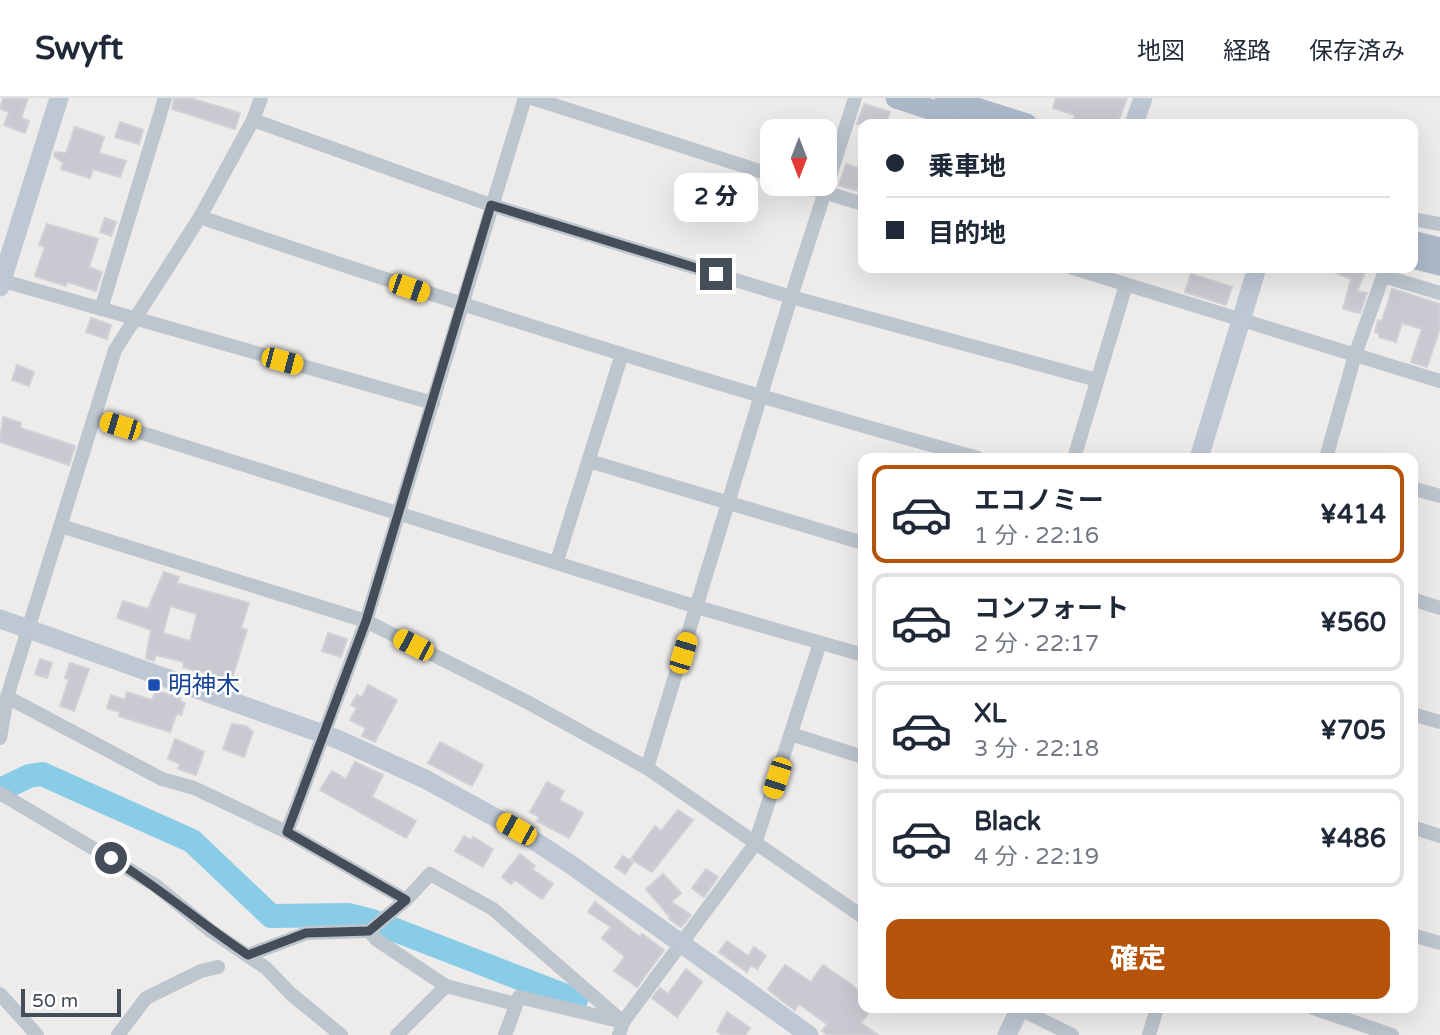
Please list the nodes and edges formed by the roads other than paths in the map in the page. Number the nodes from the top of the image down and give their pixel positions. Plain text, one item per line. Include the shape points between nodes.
1 (59, 98) edge
2 (165, 98) edge
3 (261, 98) edge
4 (525, 98) edge
5 (532, 98) edge
6 (855, 98) edge
7 (896, 98) edge
8 (945, 98) edge
9 (1143, 98) edge
10 (960, 119) edge
11 (1011, 119) edge
12 (1136, 119) edge
13 (253, 120) junction
14 (837, 153) edge
15 (760, 171) edge
16 (823, 196) edge
17 (837, 196) edge
18 (858, 202) edge
19 (491, 205) junction
20 (200, 217) junction
21 (1418, 220) edge
22 (1440, 224) edge
23 (1418, 242) edge
24 (1440, 248) edge
25 (1418, 260) edge
26 (1440, 265) edge
27 (1098, 273) edge
28 (1256, 273) edge
29 (1385, 273) edge
30 (1388, 273) edge
31 (1, 282) edge
32 (1126, 285) junction
33 (1440, 293) edge
34 (791, 297) junction
35 (461, 306) junction
36 (101, 309) junction
37 (132, 320) junction
38 (1242, 320) junction
39 (1355, 355) junction
40 (621, 356) junction
41 (1097, 380) junction
42 (1440, 381) edge
43 (762, 399) junction
44 (433, 402) junction
45 (94, 418) junction
46 (960, 453) edge
47 (1075, 453) edge
48 (1201, 453) edge
49 (1327, 453) edge
50 (589, 461) junction
51 (1418, 490) edge
52 (1440, 496) edge
53 (729, 502) junction
54 (399, 513) junction
55 (61, 526) junction
56 (858, 541) edge
57 (557, 561) junction
58 (1418, 601) edge
59 (698, 607) junction
60 (1440, 608) edge
61 (0, 619) edge
62 (366, 621) junction
63 (28, 629) junction
64 (820, 643) junction
65 (858, 653) edge
66 (7, 697) junction
67 (1418, 715) edge
68 (1440, 722) edge
69 (324, 734) junction
70 (792, 734) junction
71 (0, 738) edge
72 (858, 755) edge
73 (647, 768) junction
74 (0, 793) edge
75 (1418, 829) edge
76 (287, 832) junction
77 (1440, 836) edge
78 (755, 844) junction
79 (406, 900) junction
80 (858, 915) edge
81 (369, 931) junction
82 (1418, 937) edge
83 (1440, 943) edge
84 (682, 945) junction
85 (248, 955) junction
86 (218, 967) dead end
87 (446, 986) junction
88 (0, 994) edge
89 (516, 1004) junction
90 (1018, 1013) edge
91 (1030, 1013) edge
92 (1156, 1013) edge
93 (1328, 1013) edge
94 (621, 1028) edge
95 (37, 1035) edge
96 (118, 1035) edge
97 (341, 1035) edge
98 (397, 1035) edge
99 (505, 1035) edge
100 (809, 1035) edge
101 (1007, 1035) edge
102 (1072, 1035) edge
103 (1149, 1035) edge
104 (1392, 1035) edge

1 - 31 street
2 - 36 street
3 - 13 street
4 - 19 street
5 - 15 street
6 - 14 street
7 - 10 main road
8 - 11 main road
9 - 12 street
13 - 19 street
13 - 20 street
16 - 34 street
17 - 18 street
19 - 34 street
19 - 35 street
20 - 35 street
20 - 37 street
21 - 22 street
23 - 24 main road
25 - 26 main road
27 - 32 street
28 - 38 street
29 - 39 street
30 - 33 street
31 - 36 street
32 - 38 street
32 - 41 street
34 - 41 street
34 - 43 street
35 - 40 street
35 - 44 street
36 - 37 street
37 - 44 street
37 - 45 street via 115,350
38 - 39 street
38 - 48 street
39 - 42 street
39 - 49 street
40 - 43 street
40 - 50 street
41 - 47 street
43 - 46 street
43 - 53 street
44 - 54 street
45 - 54 street
45 - 55 street
50 - 53 street
50 - 57 street
51 - 52 street
53 - 56 street
53 - 59 street
54 - 57 street
54 - 62 street
55 - 62 street
55 - 63 street
57 - 59 street
58 - 60 street
59 - 64 street
59 - 73 street
61 - 63 street
62 - 69 street
62 - 73 street via 529,702
63 - 66 street
63 - 69 street
64 - 65 street
64 - 70 street
66 - 71 street
66 - 76 street via 162,779 194,788
67 - 68 street
69 - 76 street
69 - 84 street via 425,779 516,829
70 - 72 street
70 - 78 street
73 - 78 street
74 - 85 street via 155,885
75 - 77 street
76 - 79 street
78 - 80 street
78 - 84 street
79 - 81 street
79 - 94 street via 430,874 493,909
81 - 85 street via 306,933
81 - 87 street
82 - 83 street
84 - 94 street
84 - 100 street
85 - 97 street
86 - 96 street via 146,998
87 - 89 street
87 - 98 street
88 - 95 street
89 - 94 street via 519,997
89 - 99 street
90 - 101 street
91 - 102 street
92 - 103 street
93 - 104 street

